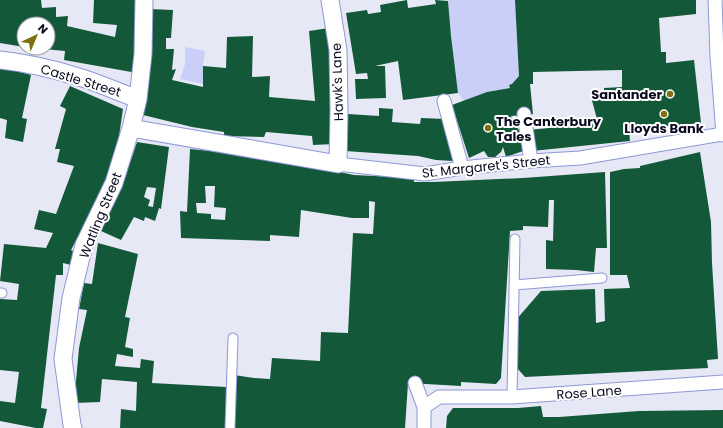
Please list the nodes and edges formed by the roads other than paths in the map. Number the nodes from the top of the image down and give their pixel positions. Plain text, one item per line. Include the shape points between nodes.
1 (144, 0) edge
2 (330, 0) edge
3 (715, 0) edge
4 (0, 60) edge
5 (138, 99) junction
6 (444, 101) dead end
7 (524, 114) dead end
8 (131, 128) junction
9 (723, 134) edge
10 (531, 161) junction
11 (338, 164) junction
12 (462, 168) junction
13 (515, 239) dead end
14 (602, 278) dead end
15 (514, 285) junction
16 (233, 338) dead end
17 (723, 382) edge
18 (415, 383) dead end
19 (512, 397) junction
20 (424, 407) junction
21 (73, 428) edge
22 (230, 428) edge
23 (424, 428) edge

1 - 5 street, Watling Street via 143,54
2 - 11 street, Hawk's Lane via 338,50
3 - 9 street
4 - 5 street, Castle Street via 80,77
5 - 8 street, Watling Street
6 - 12 street
7 - 10 street
8 - 11 street, St. Margaret's Street
8 - 21 street, Watling Street via 114,183 84,245 71,298 63,360
9 - 10 street, St. Margaret's Street via 580,158
10 - 12 street, St. Margaret's Street
11 - 12 street, St. Margaret's Street via 425,174
13 - 15 lane
14 - 15 lane
15 - 19 lane
16 - 22 lane
17 - 19 street, Rose Lane
18 - 20 street
19 - 20 street, Rose Lane via 439,397
20 - 23 street

